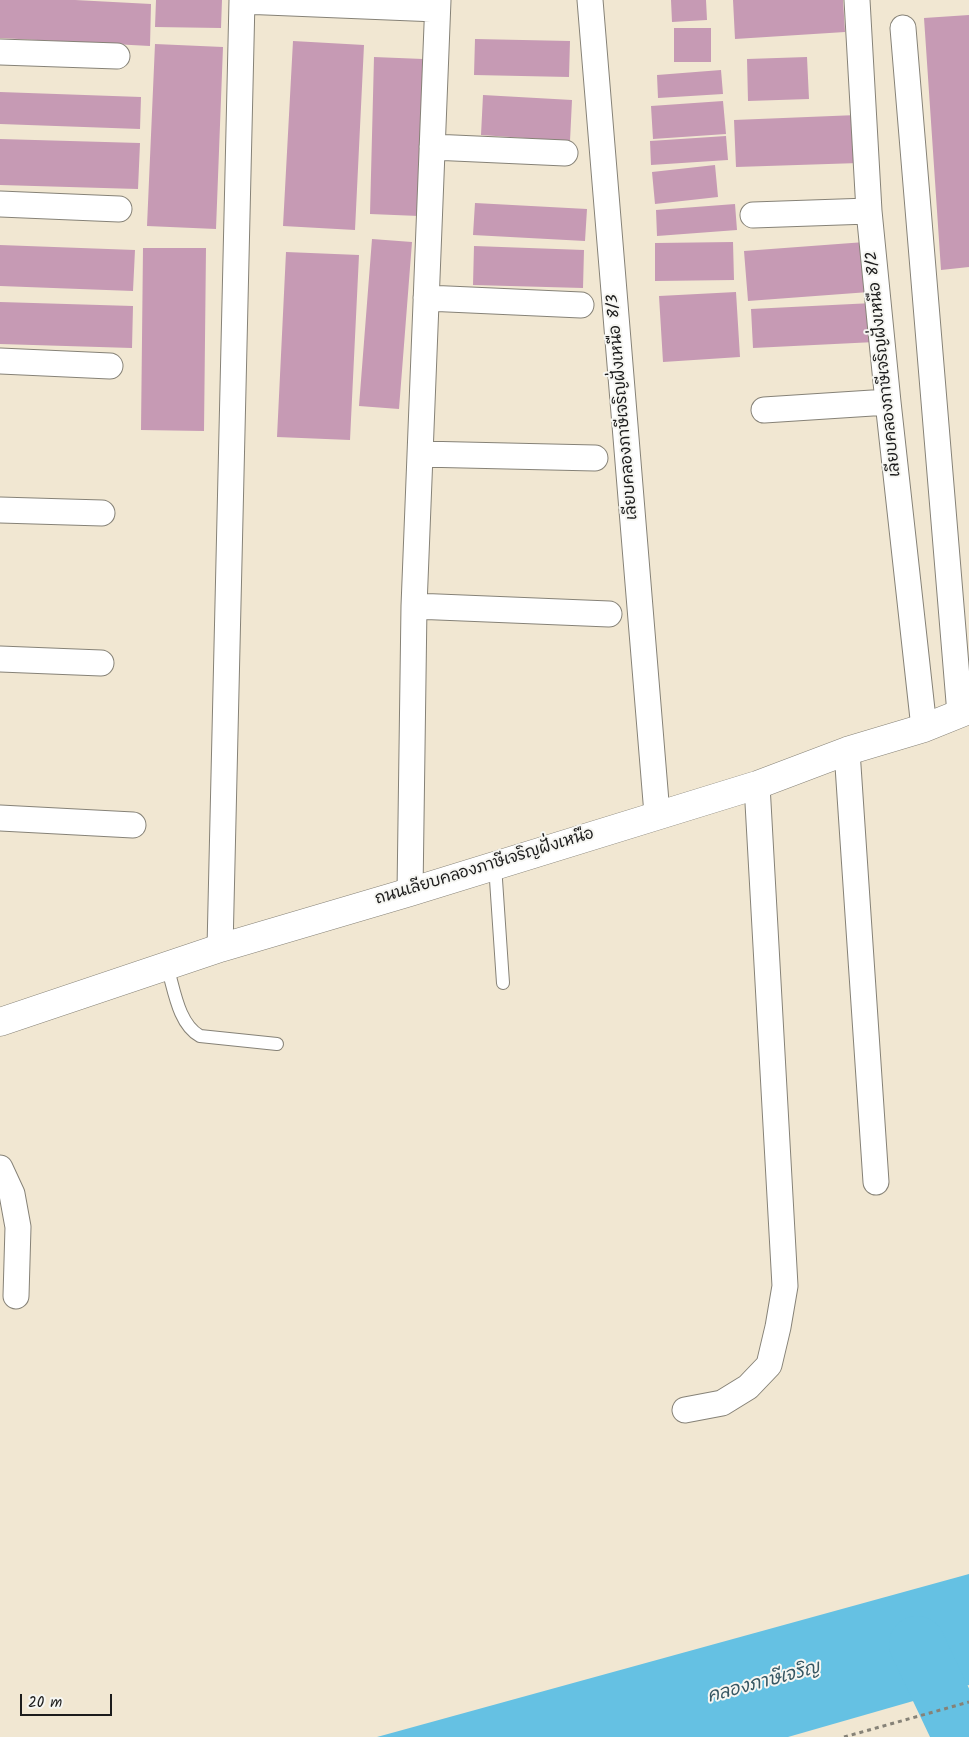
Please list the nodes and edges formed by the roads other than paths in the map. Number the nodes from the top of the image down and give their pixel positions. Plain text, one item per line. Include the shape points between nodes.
1 (590, 0) edge
2 (857, 0) edge
3 (242, 1) edge
4 (438, 5) edge
5 (903, 28) dead end
6 (0, 52) edge
7 (117, 56) dead end
8 (432, 148) junction
9 (565, 153) dead end
10 (0, 204) edge
11 (119, 209) dead end
12 (869, 212) junction
13 (753, 215) dead end
14 (426, 298) junction
15 (581, 305) dead end
16 (0, 362) edge
17 (110, 366) dead end
18 (888, 402) junction
19 (764, 410) dead end
20 (420, 454) junction
21 (595, 458) dead end
22 (0, 510) edge
23 (102, 513) dead end
24 (414, 606) junction
25 (609, 614) dead end
26 (0, 659) edge
27 (101, 663) dead end
28 (964, 712) edge
29 (924, 728) junction
30 (847, 751) junction
31 (757, 785) junction
32 (657, 814) junction
33 (0, 818) edge
34 (133, 825) dead end
35 (496, 865) junction
36 (410, 892) junction
37 (220, 948) junction
38 (167, 966) junction
39 (503, 983) dead end
40 (0, 1022) edge
41 (277, 1044) dead end
42 (0, 1168) edge
43 (876, 1182) dead end
44 (6, 1196) edge
45 (16, 1296) dead end
46 (685, 1410) dead end

1 - 32 street, เลียบคลองภาษีเจริญฝั่งเหนือ 8/3
2 - 12 street, เลียบคลองภาษีเจริญฝั่งเหนือ 8/2
3 - 4 street
3 - 37 street
4 - 8 street
5 - 28 street
6 - 7 street
8 - 9 street
8 - 14 street
10 - 11 street
12 - 13 street
12 - 18 street, เลียบคลองภาษีเจริญฝั่งเหนือ 8/2
14 - 15 street
14 - 20 street
16 - 17 street
18 - 19 street
18 - 29 street, เลียบคลองภาษีเจริญฝั่งเหนือ 8/2
20 - 21 street
20 - 24 street
22 - 23 street
24 - 25 street
24 - 36 street
26 - 27 street
28 - 29 main road, ถนนเลียบคลองภาษีเจริญฝั่งเหนือ
29 - 30 main road, ถนนเลียบคลองภาษีเจริญฝั่งเหนือ
30 - 31 main road, ถนนเลียบคลองภาษีเจริญฝั่งเหนือ
30 - 43 street
31 - 32 main road, ถนนเลียบคลองภาษีเจริญฝั่งเหนือ
31 - 46 street via 785,1286 769,1365 748,1386 722,1403
32 - 35 main road, ถนนเลียบคลองภาษีเจริญฝั่งเหนือ
33 - 34 street
35 - 36 main road, ถนนเลียบคลองภาษีเจริญฝั่งเหนือ
35 - 39 lane
36 - 37 main road, ถนนเลียบคลองภาษีเจริญฝั่งเหนือ
37 - 38 main road, ถนนเลียบคลองภาษีเจริญฝั่งเหนือ
38 - 40 main road, ถนนเลียบคลองภาษีเจริญฝั่งเหนือ
38 - 41 lane via 183,1020 192,1032 200,1036
42 - 44 street
44 - 45 street via 18,1227

